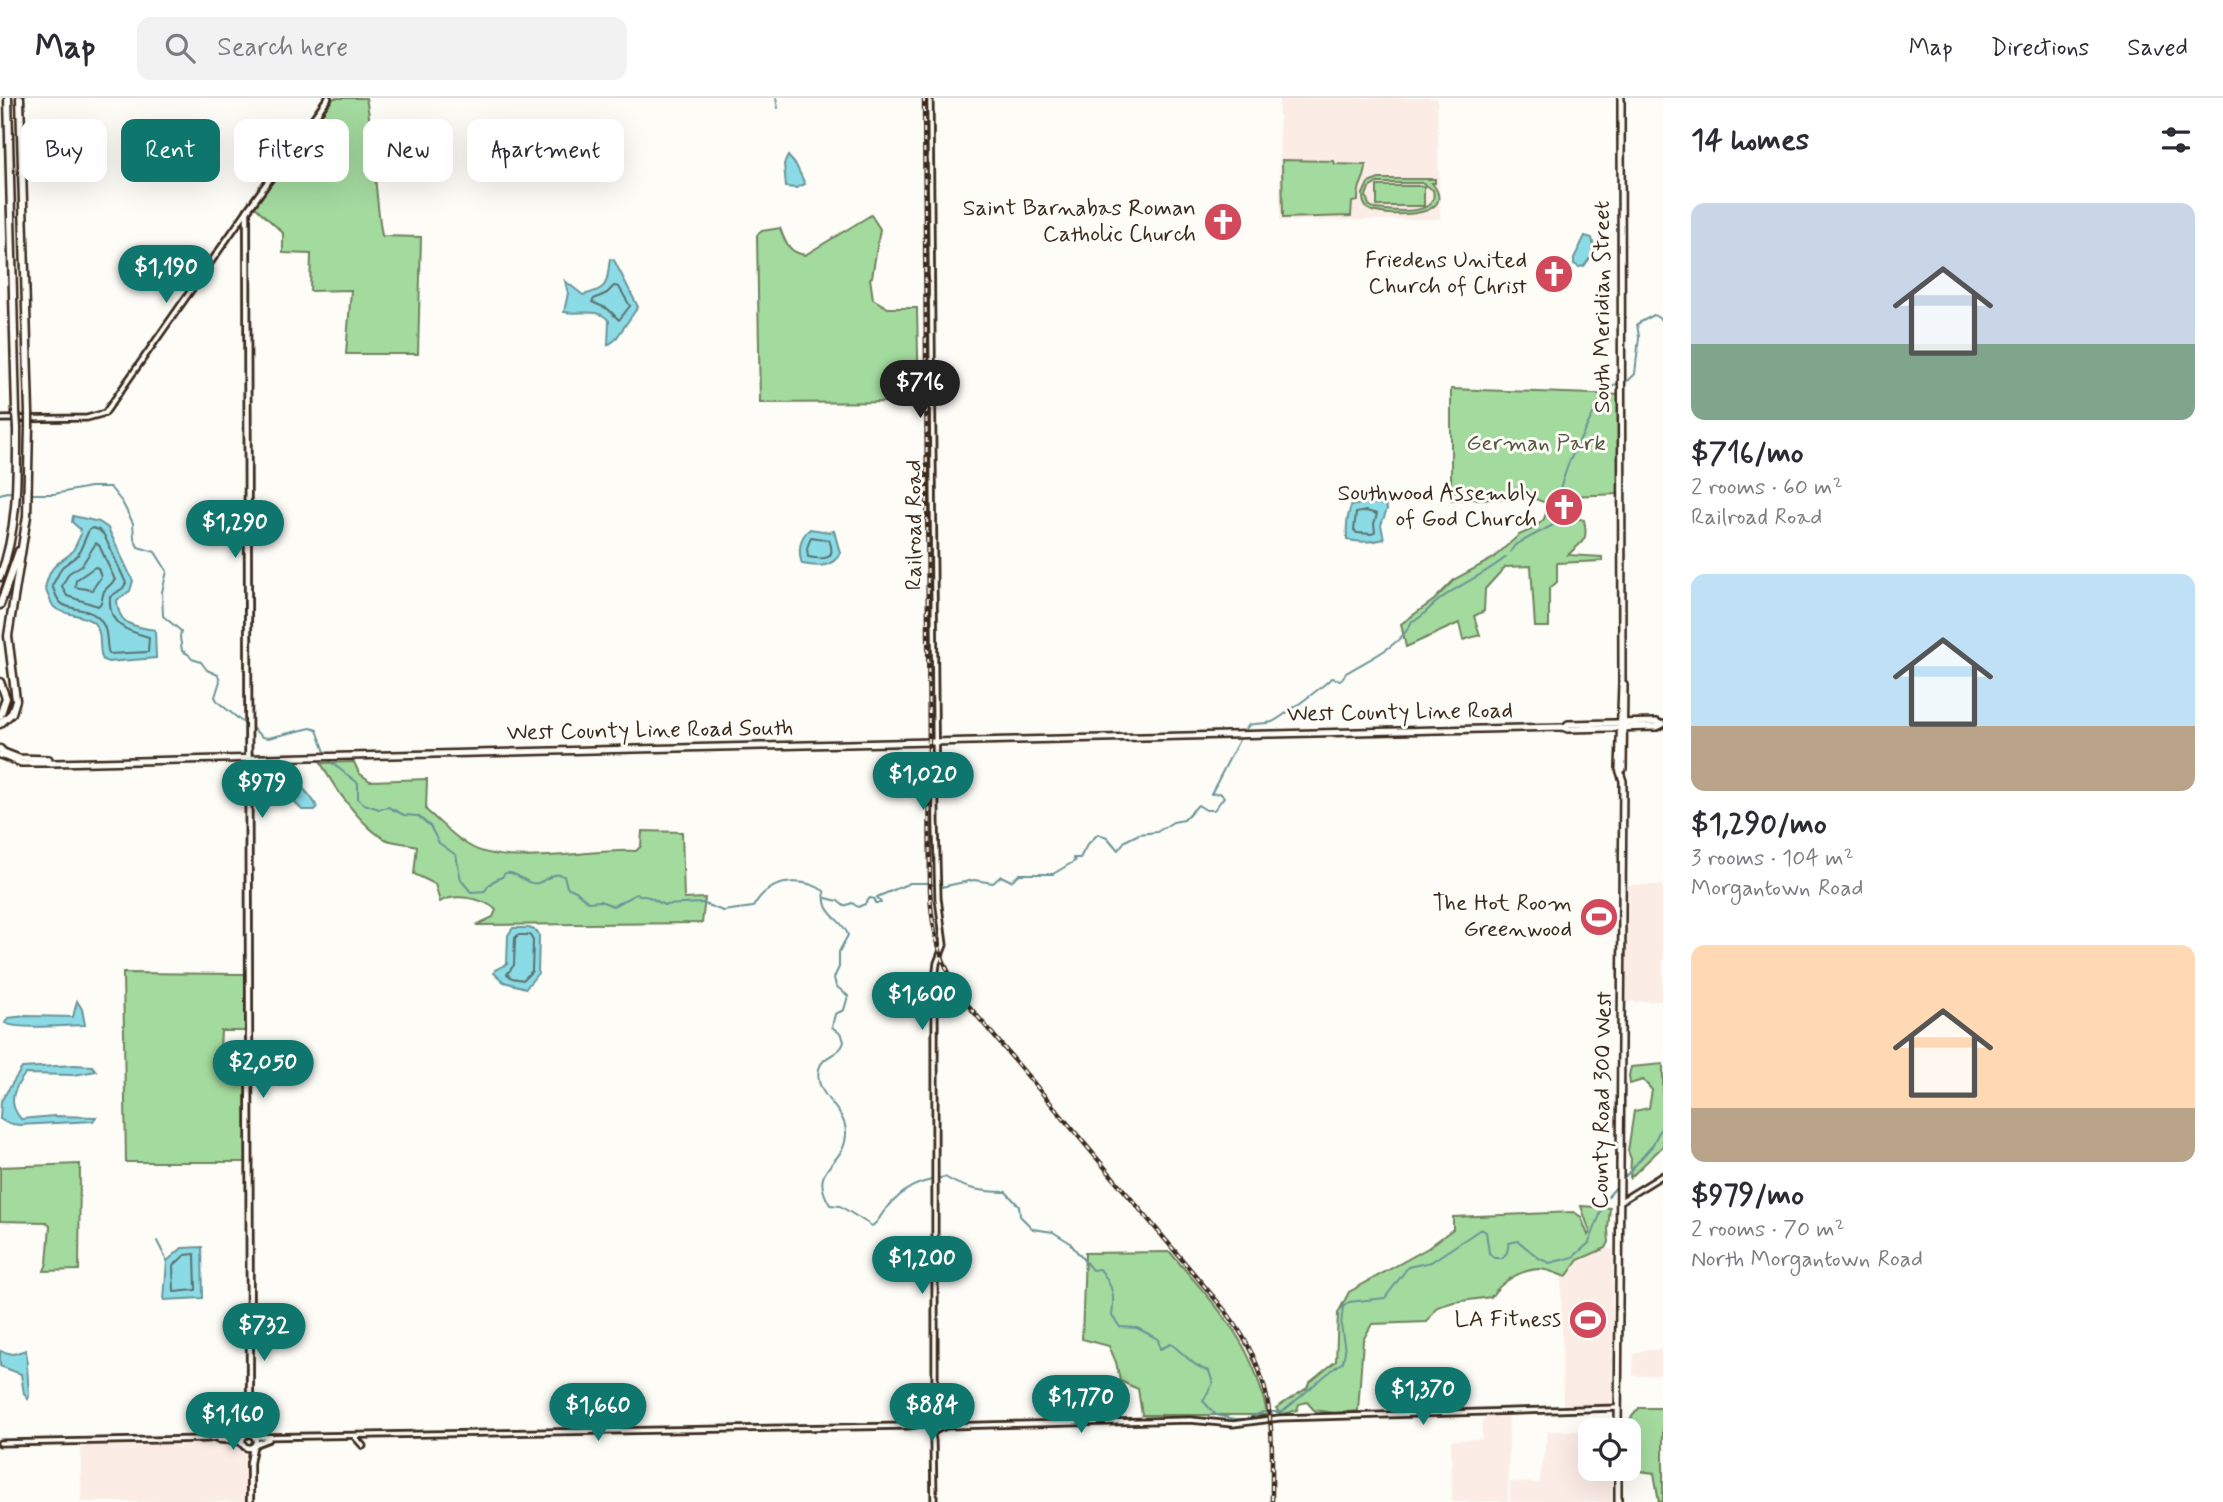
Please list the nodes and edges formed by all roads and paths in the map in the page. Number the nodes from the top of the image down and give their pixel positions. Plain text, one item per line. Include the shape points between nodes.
1 (8, 98) edge
2 (20, 98) edge
3 (328, 98) edge
4 (930, 98) edge
5 (1621, 98) edge
6 (247, 211) junction
7 (0, 419) edge
8 (27, 516) junction
9 (11, 537) junction
10 (0, 564) edge
11 (0, 577) edge
12 (0, 606) edge
13 (0, 682) edge
14 (0, 716) edge
15 (0, 724) edge
16 (1661, 724) edge
17 (1622, 725) junction
18 (1235, 735) joint
19 (934, 742) junction
20 (0, 752) edge
21 (249, 758) junction
22 (1663, 1175) edge
23 (1619, 1202) junction
24 (1618, 1408) junction
25 (935, 1410) junction
26 (1618, 1418) edge
27 (938, 1422) junction
28 (251, 1423) junction
29 (930, 1426) junction
30 (947, 1426) junction
31 (938, 1430) junction
32 (246, 1435) junction
33 (352, 1435) junction
34 (255, 1436) junction
35 (278, 1436) junction
36 (206, 1439) junction
37 (933, 1441) junction
38 (0, 1443) edge
39 (244, 1445) junction
40 (254, 1446) junction
41 (363, 1446) dead end
42 (250, 1463) junction
43 (1618, 1481) edge
44 (250, 1502) edge
45 (934, 1502) edge
46 (1618, 1502) edge

1 - 9 highway, bridge via 17,428
2 - 8 highway, bridge via 29,413
3 - 6 main road
4 - 19 street, Railroad Road
5 - 17 main road, South Meridian Street
6 - 7 street via 111,407 100,416
6 - 21 main road
8 - 12 highway
8 - 15 highway via 8,636 16,700
9 - 10 highway
9 - 11 highway
13 - 14 highway via 6,698
16 - 17 main road, West County Line Road
17 - 18 main road, West County Line Road
17 - 23 main road, County Road 300 West
18 - 19 main road, West County Line Road South
19 - 21 main road, West County Line Road South
19 - 25 street, Railroad Road via 937,882 944,946 935,973
20 - 21 main road, West County Line Road South via 66,761
21 - 28 main road
22 - 23 street
23 - 24 main road, County Road 300 West
24 - 26 main road, County Road 300 West
24 - 30 street via 1279,1418 1233,1424 1190,1420
25 - 27 street
25 - 29 street
27 - 29 street
27 - 30 street
27 - 31 street
28 - 32 main road
28 - 34 main road
29 - 31 street
29 - 33 street
29 - 37 street
30 - 31 street
31 - 37 street
32 - 34 main road
32 - 36 street
32 - 39 main road
33 - 35 street
33 - 41 street
34 - 35 street
34 - 40 main road
35 - 40 street
36 - 38 street
36 - 39 street
37 - 45 street
39 - 40 main road
39 - 42 main road
40 - 42 main road
42 - 44 main road
43 - 46 main road

